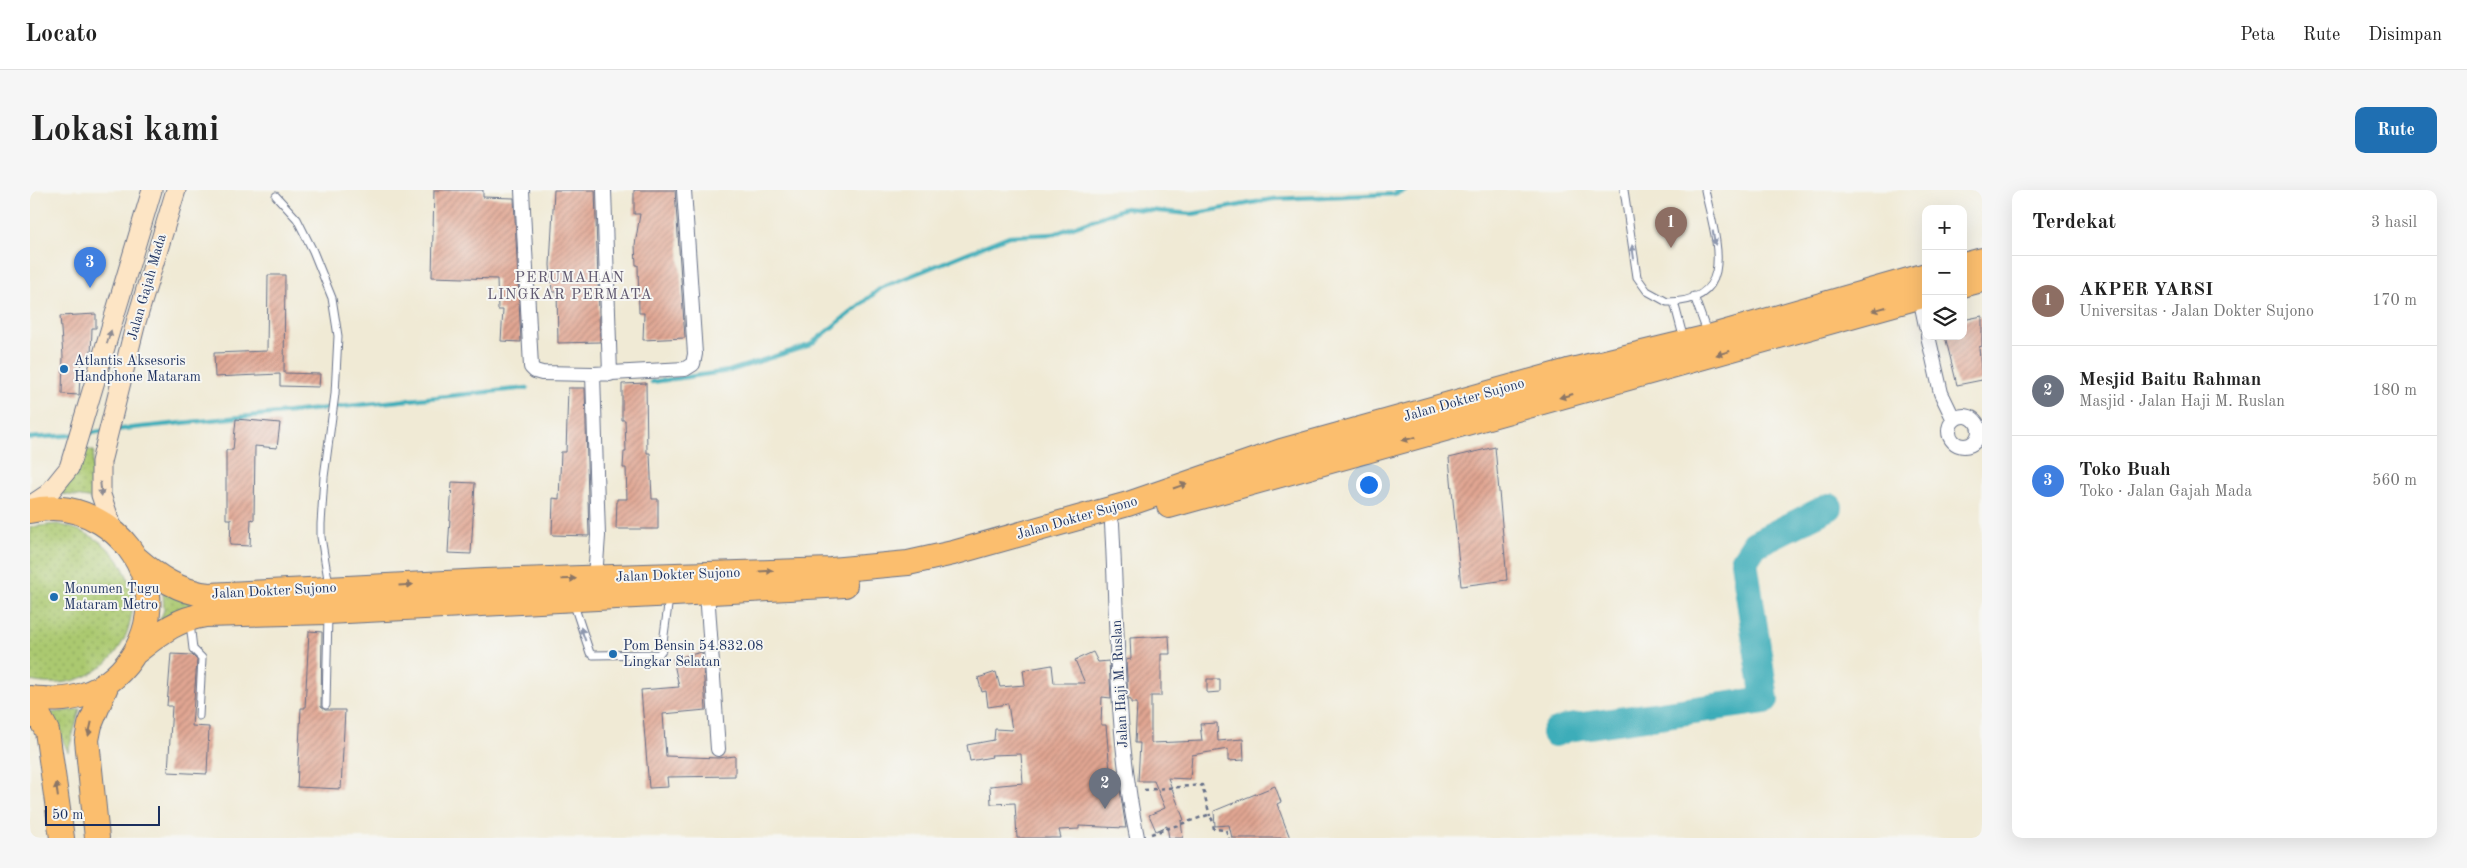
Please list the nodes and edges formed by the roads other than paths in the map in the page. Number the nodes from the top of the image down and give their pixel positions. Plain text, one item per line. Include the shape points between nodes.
1 (152, 190) edge
2 (176, 190) edge
3 (522, 190) edge
4 (604, 190) edge
5 (684, 190) edge
6 (1624, 190) edge
7 (1705, 190) edge
8 (276, 196) dead end
9 (1982, 260) edge
10 (1967, 264) edge
11 (1982, 280) edge
12 (1967, 284) edge
13 (1922, 289) edge
14 (1922, 290) edge
15 (1694, 296) junction
16 (1674, 302) junction
17 (1709, 338) junction
18 (1929, 340) edge
19 (1685, 343) junction
20 (593, 374) junction
21 (610, 374) junction
22 (1954, 420) junction
23 (1979, 440) edge
24 (30, 506) edge
25 (30, 511) edge
26 (1112, 524) junction
27 (113, 530) junction
28 (136, 558) junction
29 (863, 576) junction
30 (595, 578) junction
31 (330, 588) junction
32 (669, 592) junction
33 (707, 592) junction
34 (376, 597) junction
35 (572, 598) junction
36 (328, 612) junction
37 (190, 617) junction
38 (136, 652) junction
39 (107, 684) junction
40 (30, 699) edge
41 (326, 705) dead end
42 (199, 716) dead end
43 (718, 749) dead end
44 (62, 838) edge
45 (97, 838) edge
46 (1139, 838) edge

24 -> 1 main road, Jalan Gajah Mada via 48,494 69,468
2 -> 27 main road, Jalan Gajah Mada via 136,322 101,462 101,495
3 - 20 street via 531,367 542,373
4 - 21 street
5 - 21 street via 695,354 693,364 685,369
16 -> 6 lane via 1653,295 1638,277
7 -> 15 lane via 1718,271 1712,284
8 - 31 lane via 297,219 332,298 338,336 321,524
9 - 10 highway
11 - 12 highway
13 - 17 highway, Jalan Dokter Sujono
14 -> 26 highway
15 - 16 lane
15 - 17 lane
16 - 19 lane
17 - 19 highway, Jalan Dokter Sujono
18 - 22 street via 1941,393
29 -> 19 highway, Jalan Dokter Sujono via 1128,504 1281,451 1559,373
20 - 21 street
20 - 30 street via 598,517
22 - 23 street via 1964,416 1974,420
22 - 23 street via 1949,434 1955,443 1968,446
25 - 27 highway via 58,508 78,512
26 - 29 highway via 992,557
26 - 46 street, Jalan Haji M. Ruslan via 1120,722 1128,791
27 - 28 highway
28 - 31 highway, Jalan Dokter Sujono via 164,580 200,594
28 - 38 highway via 146,581 148,605 145,630
30 -> 29 highway, Jalan Dokter Sujono
29 - 33 highway
34 -> 30 highway, Jalan Dokter Sujono
31 - 34 highway, Jalan Dokter Sujono
32 - 33 highway
32 - 35 highway
32 -> 35 lane via 659,654 590,653
33 - 43 street
34 - 35 highway
34 - 36 highway
36 - 37 highway via 226,613
36 - 41 lane
37 - 38 highway via 170,626
37 - 42 lane via 193,649 202,658
38 - 39 highway
39 - 40 highway via 83,696
39 -> 45 highway via 90,725 88,740
44 -> 40 highway via 47,731

